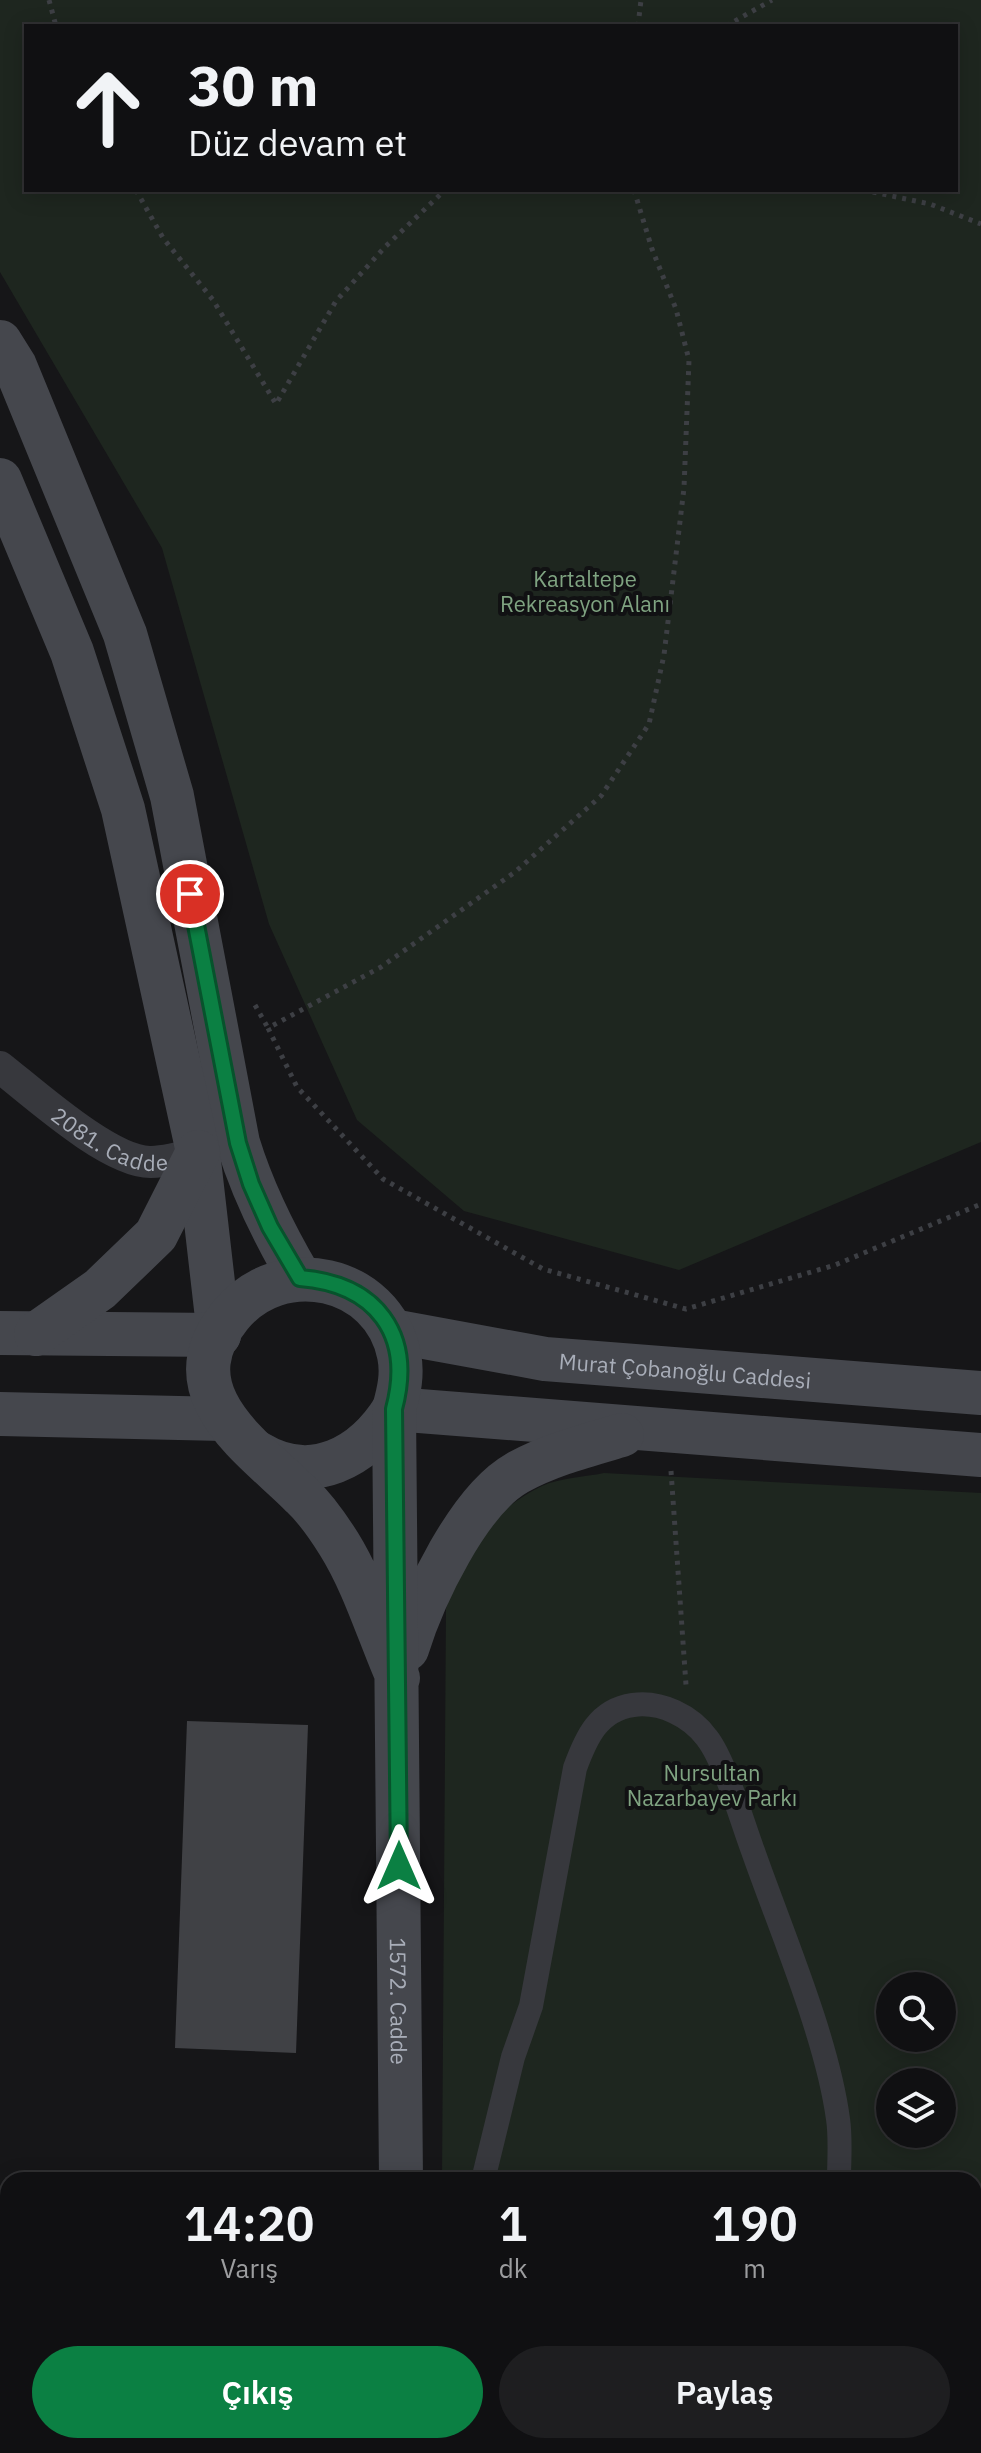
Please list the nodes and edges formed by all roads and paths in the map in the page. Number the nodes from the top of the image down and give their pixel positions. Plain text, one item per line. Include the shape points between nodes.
1 (49, 0) edge
2 (641, 0) edge
3 (772, 0) edge
4 (55, 24) edge
5 (638, 24) edge
6 (730, 24) edge
7 (137, 192) edge
8 (443, 192) edge
9 (635, 192) edge
10 (873, 192) edge
11 (981, 224) edge
12 (0, 342) edge
13 (0, 480) edge
14 (0, 1067) edge
15 (218, 1148) junction
16 (980, 1203) edge
17 (300, 1278) junction
18 (392, 1331) junction
19 (18, 1333) edge
20 (219, 1335) junction
21 (981, 1393) edge
22 (394, 1409) junction
23 (0, 1414) edge
24 (656, 1430) junction
25 (234, 1432) junction
26 (981, 1455) edge
27 (398, 1678) junction
28 (689, 1718) junction
29 (401, 2172) edge
30 (485, 2172) edge
31 (839, 2172) edge

1 - 4 path
2 - 5 path
3 - 6 path
7 - 8 path via 163,238 213,300 276,404 336,301
9 - 16 path via 689,360 684,488 664,655 649,724 601,796 515,872 381,967 268,1028 297,1087 383,1179 543,1269 686,1309 835,1265
10 - 11 path via 930,204
12 - 15 main road via 15,366 125,634 172,796
13 - 15 main road via 72,652 123,809
14 - 15 street, 2081. Cadde via 75,1127 149,1163
15 - 17 main road via 251,1184
15 - 19 main road via 156,1235 100,1289
15 - 20 main road
17 - 18 main road via 328,1280 354,1290
17 - 20 main road via 248,1297
18 - 21 main road, Murat Çobanoğlu Caddesi via 545,1359
18 - 22 main road via 401,1383
19 - 20 main road
20 - 25 main road via 210,1371 214,1397
22 - 24 main road
22 - 25 main road via 378,1434 355,1453 328,1465 298,1467 269,1460
22 - 27 main road, 1572. Cadde
23 - 25 main road
24 - 26 main road
24 - 27 main road via 578,1448 516,1474 468,1521 419,1609
24 - 28 path
25 - 27 main road via 304,1497 340,1546
27 - 29 main road, 1572. Cadde
28 - 30 street via 642,1703 619,1707 600,1719 585,1739 575,1768 531,2006
28 - 31 street via 709,1740 738,1810 817,2035 838,2119

